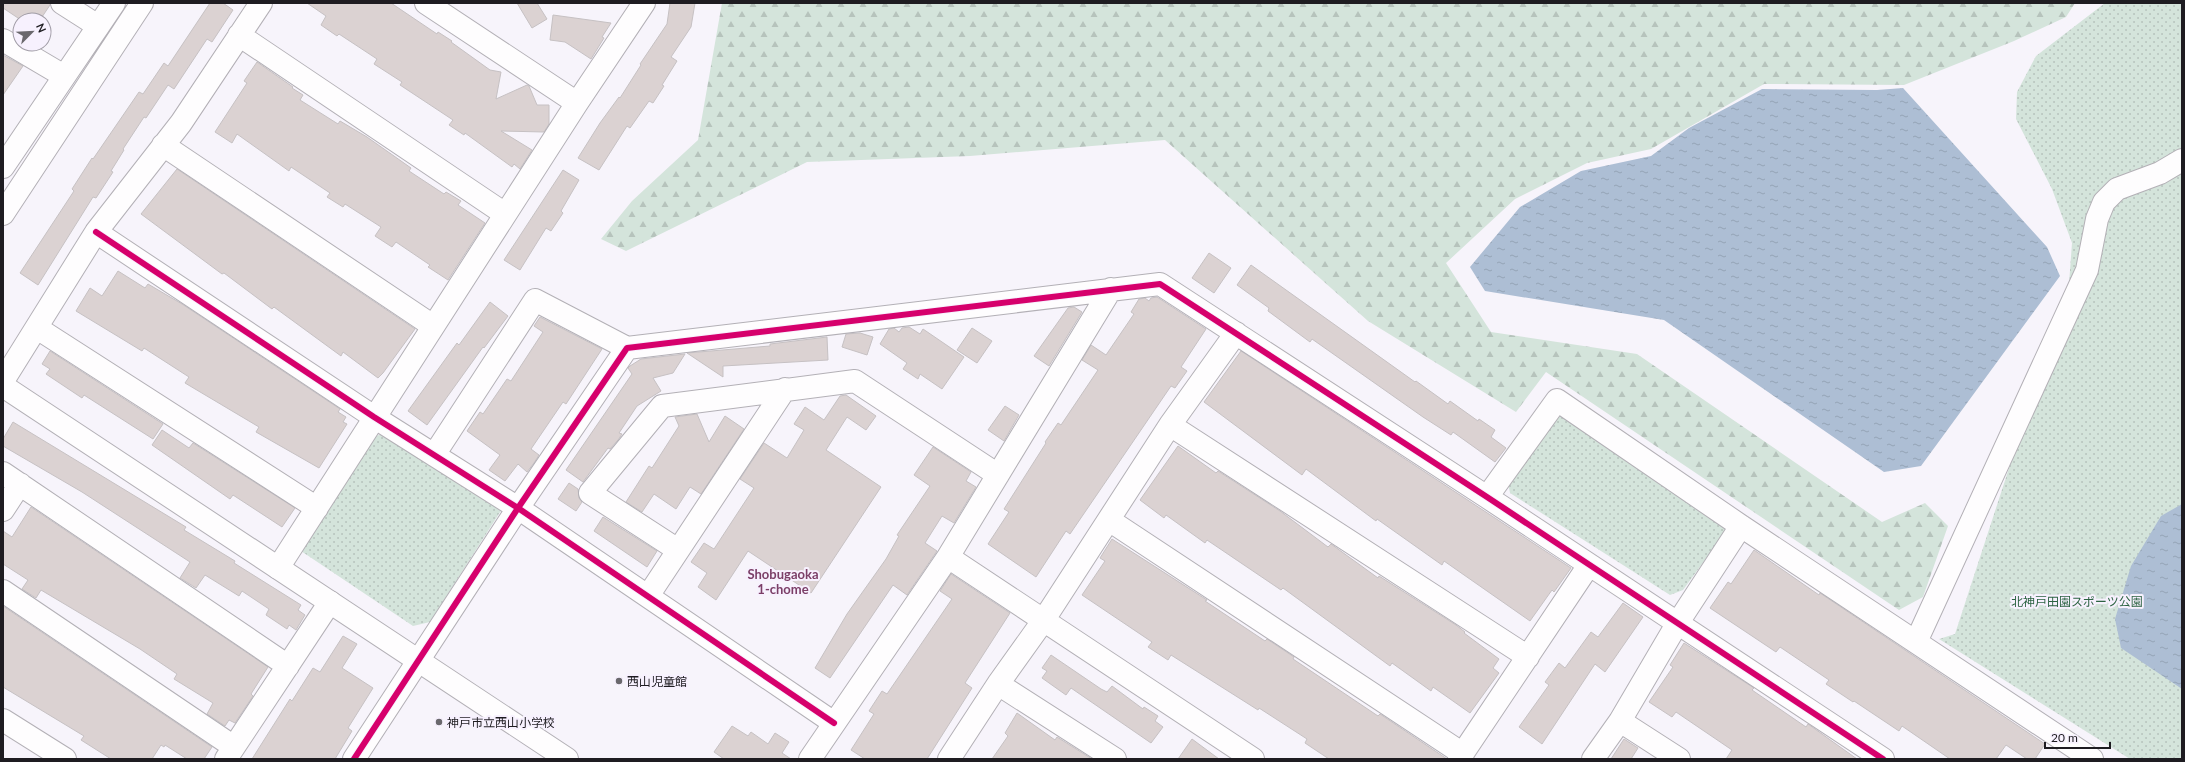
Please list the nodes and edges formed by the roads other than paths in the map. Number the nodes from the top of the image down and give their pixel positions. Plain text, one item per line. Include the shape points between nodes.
1 (62, 3) edge
2 (114, 3) edge
3 (142, 3) edge
4 (261, 3) edge
5 (426, 3) edge
6 (644, 3) edge
7 (98, 26) junction
8 (239, 35) junction
9 (3, 40) edge
10 (64, 76) junction
11 (577, 103) junction
12 (163, 145) junction
13 (2182, 160) edge
14 (3, 167) edge
15 (3, 214) edge
16 (505, 214) junction
17 (96, 232) junction
18 (1111, 289) junction
19 (433, 326) junction
20 (37, 328) junction
21 (1236, 333) junction
22 (627, 348) junction
23 (3, 381) edge
24 (3, 386) edge
25 (785, 389) junction
26 (374, 418) junction
27 (1170, 425) junction
28 (434, 455) junction
29 (998, 475) junction
30 (12, 478) edge
31 (1487, 497) junction
32 (316, 508) junction
33 (518, 508) junction
34 (3, 510) edge
35 (1109, 520) junction
36 (1741, 526) junction
37 (678, 550) junction
38 (948, 557) junction
39 (1589, 565) junction
40 (278, 568) junction
41 (3, 591) edge
42 (648, 596) junction
43 (330, 602) junction
44 (1043, 621) junction
45 (1677, 624) junction
46 (1916, 642) junction
47 (1528, 656) junction
48 (418, 660) junction
49 (288, 666) junction
50 (998, 684) junction
51 (3, 720) edge
52 (1620, 721) junction
53 (834, 723) junction
54 (230, 753) edge
55 (1461, 756) edge
56 (64, 759) edge
57 (354, 759) edge
58 (567, 759) edge
59 (810, 759) edge
60 (948, 759) edge
61 (1115, 759) edge
62 (1253, 759) edge
63 (1593, 759) edge
64 (1678, 759) edge
65 (1883, 759) edge
66 (2092, 759) edge

1 - 7 street
2 - 7 street
3 - 15 street
4 - 8 street
5 - 11 street
6 - 11 street
7 - 10 street
8 - 12 street via 181,123
8 - 16 street
9 - 10 street
10 - 14 street
11 - 16 street
12 - 17 street
12 - 19 street
13 - 46 street via 2160,173 2117,190 2104,202 2097,219 2087,270
16 - 19 street
17 - 20 street
17 - 26 street
18 - 21 street via 1160,284
18 - 22 street
18 - 29 street
19 - 26 street
20 - 23 street
20 - 32 street
21 - 27 street
21 - 31 street
22 - 28 street via 535,300
22 - 33 street
24 - 40 street
25 - 29 street via 855,381
25 - 37 street
25 - 37 street via 662,406 590,493
26 - 28 street
26 - 32 street
27 - 35 street
27 - 47 street
28 - 33 street
29 - 38 street
30 - 34 street
30 - 49 street
31 - 36 street via 1557,400
31 - 39 street
32 - 40 street
33 - 42 street
33 - 48 street
35 - 44 street
35 - 55 street
36 - 45 street
36 - 46 street
37 - 42 street
38 - 44 street
38 - 53 street
39 - 45 street
39 - 47 street
40 - 43 street
41 - 54 street
42 - 53 street
43 - 48 street
43 - 49 street
44 - 50 street
44 - 62 street
45 - 52 street
45 - 65 street
46 - 66 street
47 - 55 street
48 - 57 street
48 - 58 street
49 - 54 street
50 - 60 street
50 - 61 street
51 - 56 street
52 - 63 street
52 - 64 street
53 - 59 street

